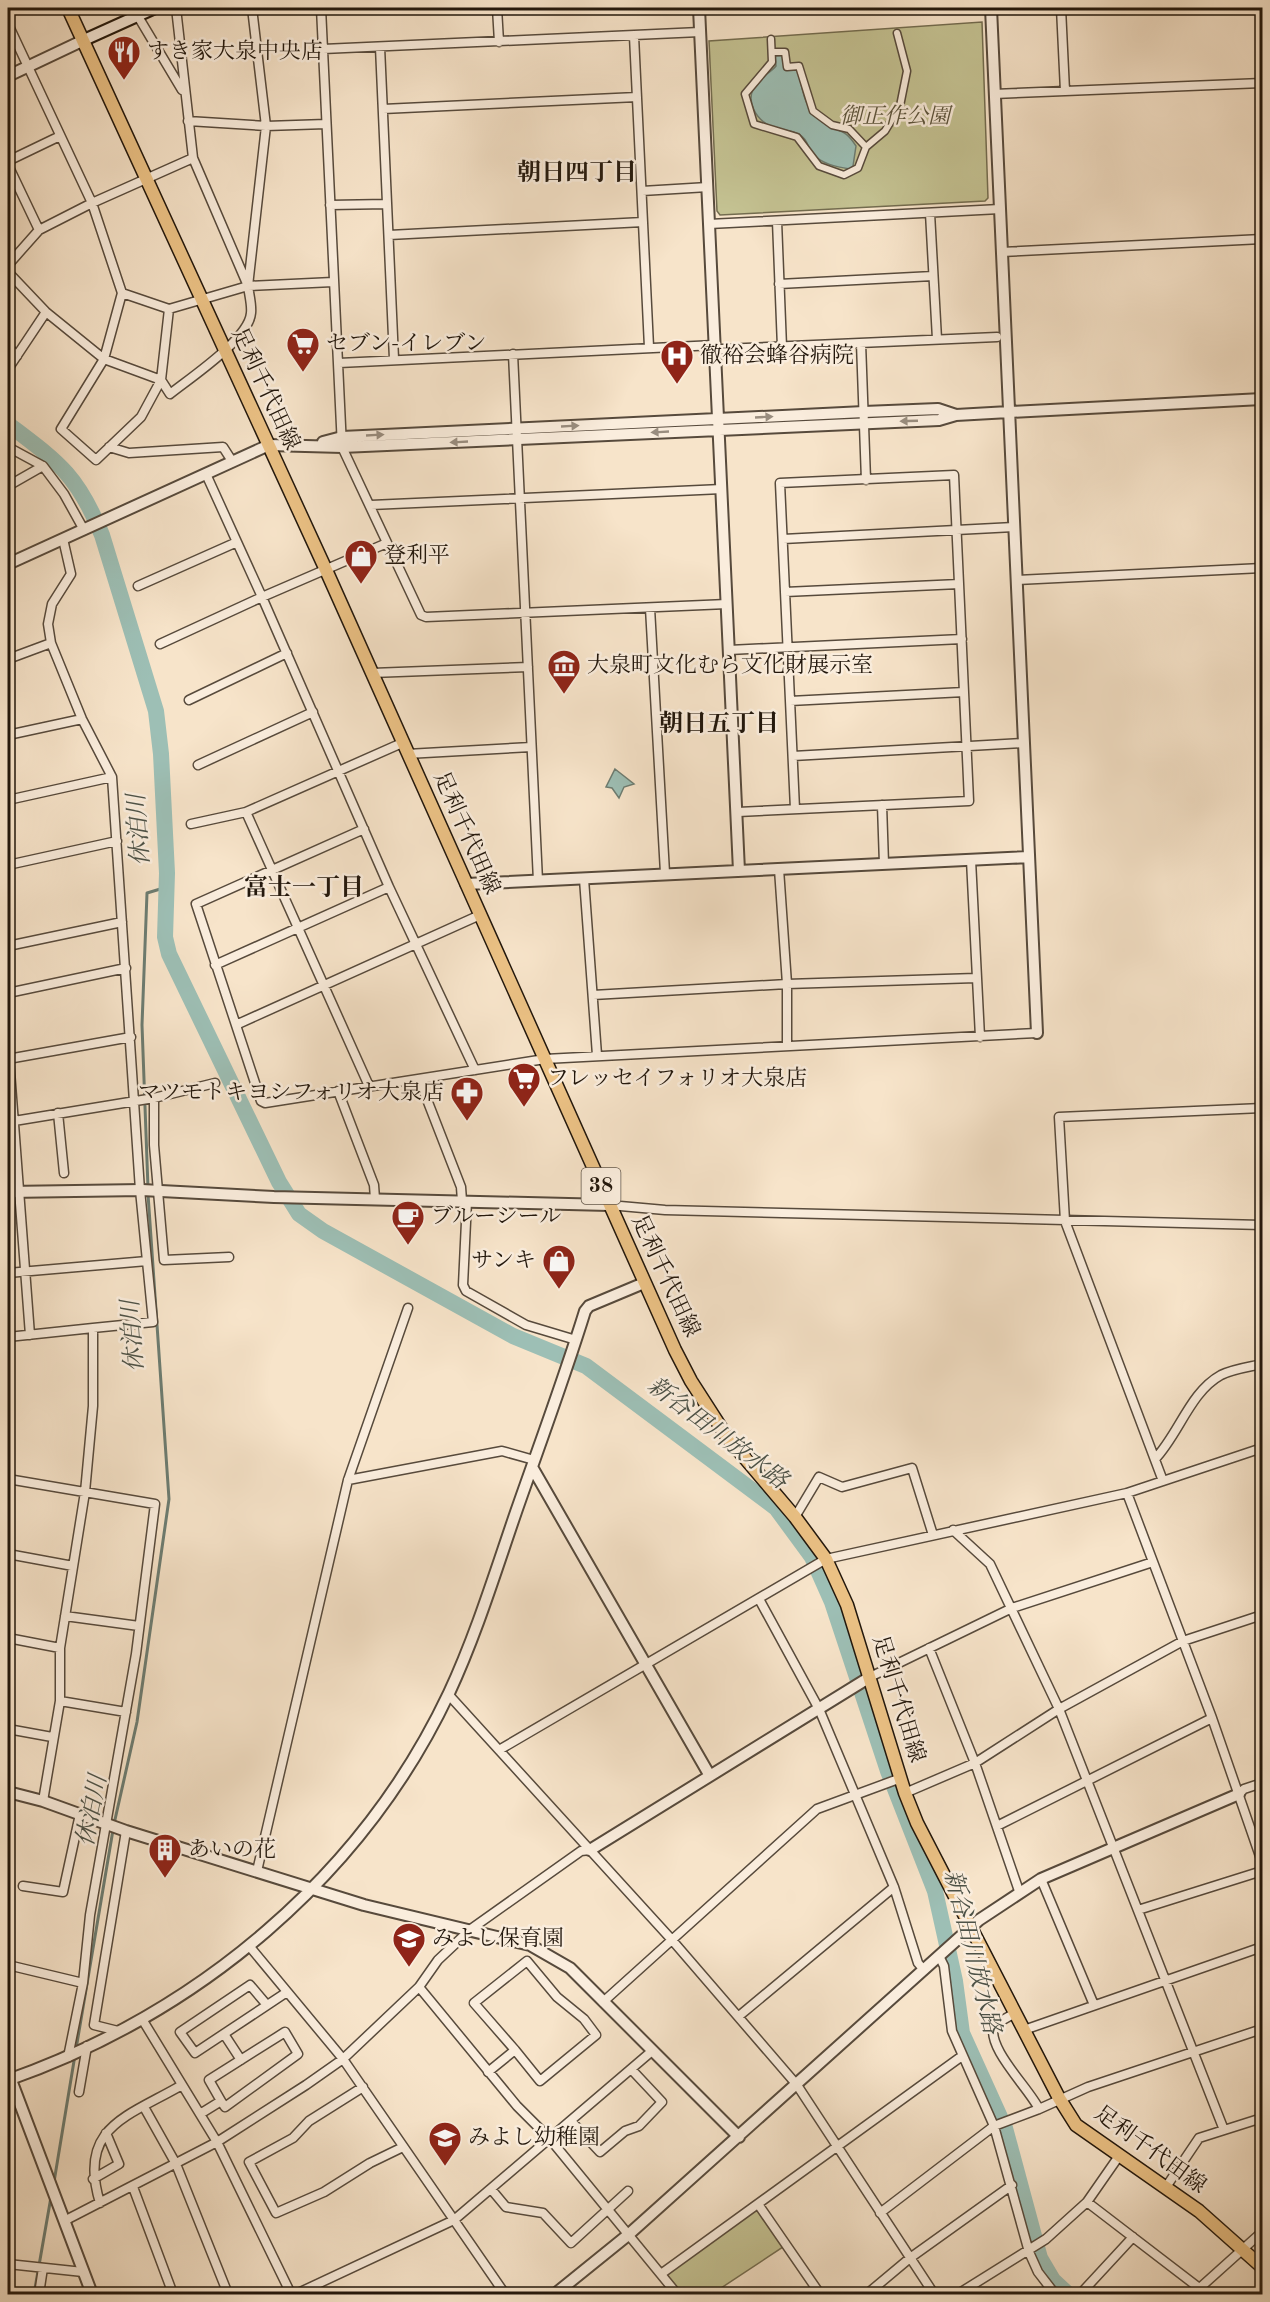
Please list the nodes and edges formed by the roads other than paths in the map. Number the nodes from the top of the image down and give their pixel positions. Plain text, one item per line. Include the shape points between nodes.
1 (68, 8) edge
2 (155, 8) edge
3 (176, 8) edge
4 (252, 8) edge
5 (321, 8) edge
6 (497, 8) edge
7 (699, 8) edge
8 (991, 8) edge
9 (1061, 8) edge
10 (135, 12) edge
11 (8, 24) edge
12 (700, 32) junction
13 (897, 33) dead end
14 (634, 36) junction
15 (771, 39) dead end
16 (84, 40) junction
17 (499, 42) junction
18 (380, 47) junction
19 (323, 49) junction
20 (772, 52) junction
21 (27, 65) junction
22 (8, 76) edge
23 (1263, 83) edge
24 (1065, 91) junction
25 (184, 93) junction
26 (994, 94) junction
27 (637, 97) junction
28 (383, 109) junction
29 (188, 121) junction
30 (326, 124) junction
31 (266, 126) junction
32 (60, 136) junction
33 (866, 147) junction
34 (193, 158) junction
35 (8, 163) edge
36 (148, 178) junction
37 (708, 187) junction
38 (642, 191) junction
39 (92, 202) junction
40 (387, 204) junction
41 (330, 205) junction
42 (1000, 209) junction
43 (930, 213) junction
44 (777, 221) junction
45 (643, 222) junction
46 (709, 224) junction
47 (39, 230) junction
48 (389, 235) junction
49 (1263, 239) edge
50 (1001, 252) junction
51 (8, 265) edge
52 (8, 272) edge
53 (933, 276) junction
54 (333, 282) junction
55 (779, 284) junction
56 (248, 286) junction
57 (122, 293) junction
58 (200, 299) junction
59 (169, 309) junction
60 (46, 312) junction
61 (997, 337) dead end
62 (937, 339) junction
63 (861, 343) junction
64 (782, 346) junction
65 (8, 347) edge
66 (649, 347) junction
67 (718, 347) junction
68 (224, 351) junction
69 (513, 354) junction
70 (17, 356) junction
71 (104, 359) junction
72 (394, 359) junction
73 (339, 363) junction
74 (8, 369) edge
75 (161, 380) junction
76 (1263, 399) edge
77 (1009, 411) junction
78 (864, 417) junction
79 (719, 424) junction
80 (517, 434) junction
81 (342, 442) junction
82 (268, 445) junction
83 (8, 447) edge
84 (110, 447) junction
85 (232, 461) junction
86 (43, 466) junction
87 (206, 474) junction
88 (867, 480) junction
89 (8, 486) edge
90 (722, 489) junction
91 (521, 499) junction
92 (371, 506) junction
93 (1014, 527) junction
94 (85, 529) junction
95 (957, 530) junction
96 (63, 539) junction
97 (783, 539) junction
98 (237, 542) junction
99 (387, 543) junction
100 (8, 564) edge
101 (1263, 568) edge
102 (326, 570) junction
103 (1017, 580) junction
104 (959, 584) junction
105 (138, 586) dead end
106 (785, 592) junction
107 (262, 597) junction
108 (727, 604) junction
109 (650, 608) junction
110 (526, 613) junction
111 (962, 639) junction
112 (51, 643) junction
113 (160, 644) dead end
114 (788, 647) junction
115 (729, 650) junction
116 (287, 653) junction
117 (8, 659) edge
118 (528, 667) junction
119 (372, 673) junction
120 (964, 692) junction
121 (189, 700) dead end
122 (790, 701) junction
123 (313, 712) junction
124 (82, 719) junction
125 (8, 735) edge
126 (1024, 743) junction
127 (966, 746) junction
128 (531, 747) junction
129 (405, 748) junction
130 (793, 756) junction
131 (198, 765) dead end
132 (340, 771) junction
133 (112, 777) junction
134 (8, 800) edge
135 (882, 805) junction
136 (795, 809) junction
137 (246, 812) junction
138 (738, 812) junction
139 (191, 824) dead end
140 (364, 829) junction
141 (117, 842) junction
142 (1029, 857) junction
143 (971, 860) junction
144 (884, 864) junction
145 (8, 865) edge
146 (779, 869) junction
147 (273, 871) junction
148 (739, 871) junction
149 (665, 873) junction
150 (584, 879) junction
151 (538, 881) junction
152 (466, 884) junction
153 (389, 887) junction
154 (480, 915) junction
155 (122, 922) junction
156 (299, 927) junction
157 (416, 943) junction
158 (8, 946) edge
159 (215, 965) junction
160 (126, 968) junction
161 (976, 978) junction
162 (788, 984) junction
163 (323, 986) junction
164 (8, 993) edge
165 (593, 996) junction
166 (238, 1024) dead end
167 (1037, 1033) joint
168 (130, 1036) junction
169 (980, 1037) junction
170 (787, 1045) junction
171 (597, 1055) junction
172 (8, 1058) edge
173 (545, 1059) junction
174 (475, 1070) junction
175 (419, 1079) junction
176 (215, 1083) dead end
177 (369, 1086) junction
178 (338, 1091) junction
179 (154, 1098) junction
180 (136, 1099) junction
181 (1263, 1108) edge
182 (58, 1113) junction
183 (10, 1121) edge
184 (64, 1173) dead end
185 (149, 1191) junction
186 (12, 1192) edge
187 (375, 1199) junction
188 (465, 1201) junction
189 (609, 1205) junction
190 (1065, 1221) junction
191 (1263, 1225) edge
192 (229, 1257) dead end
193 (147, 1262) junction
194 (24, 1270) junction
195 (8, 1273) edge
196 (644, 1283) junction
197 (408, 1308) dead end
198 (93, 1328) junction
199 (30, 1335) junction
200 (8, 1337) edge
201 (576, 1340) junction
202 (1263, 1364) edge
203 (1263, 1448) edge
204 (1155, 1459) junction
205 (533, 1463) junction
206 (8, 1479) edge
207 (348, 1480) junction
208 (1163, 1481) junction
209 (85, 1492) junction
210 (1127, 1493) junction
211 (795, 1517) junction
212 (953, 1530) junction
213 (933, 1534) junction
214 (8, 1554) edge
215 (826, 1560) junction
216 (1153, 1562) junction
217 (73, 1566) junction
218 (759, 1599) junction
219 (1012, 1608) junction
220 (1263, 1615) edge
221 (65, 1616) junction
222 (140, 1626) junction
223 (8, 1638) edge
224 (1183, 1641) junction
225 (60, 1648) junction
226 (929, 1648) junction
227 (645, 1665) junction
228 (867, 1678) junction
229 (448, 1694) junction
230 (60, 1701) junction
231 (819, 1709) junction
232 (1059, 1709) junction
233 (126, 1712) junction
234 (1212, 1718) junction
235 (8, 1729) edge
236 (52, 1737) junction
237 (499, 1750) junction
238 (975, 1763) junction
239 (710, 1776) junction
240 (899, 1779) junction
241 (1087, 1781) junction
242 (1263, 1783) edge
243 (8, 1792) edge
244 (905, 1793) junction
245 (855, 1794) junction
246 (1239, 1794) junction
247 (43, 1801) junction
248 (80, 1814) junction
249 (108, 1824) junction
250 (997, 1826) junction
251 (123, 1829) junction
252 (1113, 1849) junction
253 (590, 1850) junction
254 (1263, 1862) edge
255 (257, 1871) junction
256 (1263, 1871) edge
257 (1041, 1880) junction
258 (23, 1886) dead end
259 (894, 1887) junction
260 (313, 1890) junction
261 (1019, 1891) junction
262 (1138, 1911) junction
263 (971, 1926) junction
264 (471, 1929) junction
265 (672, 1940) junction
266 (250, 1947) junction
267 (1263, 1947) edge
268 (941, 1954) junction
269 (8, 1965) edge
270 (924, 1970) junction
271 (1165, 1981) junction
272 (83, 1983) junction
273 (418, 1987) junction
274 (287, 1992) junction
275 (603, 2002) junction
276 (267, 2005) junction
277 (1094, 2005) junction
278 (1015, 2013) junction
279 (739, 2016) junction
280 (142, 2019) junction
281 (1263, 2029) edge
282 (1024, 2030) junction
283 (118, 2031) junction
284 (224, 2034) junction
285 (85, 2047) junction
286 (516, 2050) junction
287 (652, 2051) junction
288 (1193, 2052) junction
289 (70, 2055) junction
290 (962, 2056) junction
291 (343, 2059) junction
292 (241, 2060) junction
293 (631, 2069) junction
294 (488, 2072) junction
295 (8, 2077) edge
296 (182, 2085) junction
297 (797, 2085) junction
298 (363, 2087) junction
299 (79, 2092) dead end
300 (1059, 2098) junction
301 (221, 2101) junction
302 (144, 2107) junction
303 (1039, 2109) junction
304 (200, 2114) junction
305 (1263, 2118) edge
306 (571, 2121) junction
307 (996, 2126) junction
308 (1224, 2130) junction
309 (106, 2133) junction
310 (739, 2137) junction
311 (550, 2139) junction
312 (217, 2142) junction
313 (404, 2147) junction
314 (836, 2147) junction
315 (1119, 2156) junction
316 (176, 2164) junction
317 (93, 2179) junction
318 (1012, 2185) junction
319 (133, 2187) junction
320 (1166, 2187) junction
321 (491, 2188) junction
322 (628, 2191) dead end
323 (1087, 2202) junction
324 (100, 2203) junction
325 (758, 2204) junction
326 (608, 2210) junction
327 (880, 2212) junction
328 (454, 2220) junction
329 (64, 2221) junction
330 (1263, 2232) edge
331 (628, 2235) junction
332 (1133, 2237) junction
333 (1243, 2249) junction
334 (1029, 2252) junction
335 (910, 2258) junction
336 (8, 2264) edge
337 (1263, 2267) edge
338 (43, 2268) junction
339 (83, 2272) junction
340 (661, 2274) junction
341 (1204, 2291) edge
342 (39, 2295) edge
343 (92, 2295) edge
344 (173, 2295) edge
345 (228, 2295) edge
346 (291, 2295) edge
347 (296, 2295) edge
348 (505, 2295) edge
349 (555, 2295) edge
350 (677, 2295) edge
351 (820, 2295) edge
352 (867, 2295) edge
353 (934, 2295) edge
354 (958, 2295) edge
355 (1056, 2295) edge
356 (1089, 2295) edge
357 (1193, 2295) edge

1 - 16 main road, 足利千代田線 / 38
2 - 10 street
3 - 25 street
4 - 31 street
5 - 19 street
6 - 17 street
7 - 12 street
8 - 26 street
9 - 24 street
10 - 16 street
10 - 25 street
11 - 21 street
12 - 14 street
12 - 37 street
13 - 33 street via 907,71 900,106 885,131
14 - 17 street
14 - 27 street
15 - 20 street
16 - 21 street
16 - 36 main road, 足利千代田線 / 38
17 - 18 street
18 - 19 street
18 - 28 street
19 - 30 street
20 - 33 street via 785,52 787,67 799,66 813,111 832,125 849,129
20 - 33 street via 772,62 745,94 754,124 797,137 819,166 844,175 858,168
21 - 22 street
21 - 32 street
23 - 24 street
24 - 26 street
25 - 29 street
26 - 42 street
27 - 28 street
27 - 38 street
28 - 40 street
29 - 31 street
29 - 34 street
30 - 31 street
30 - 41 street
31 - 56 street
32 - 35 street
32 - 39 street
34 - 36 street
34 - 56 street
35 - 47 street
36 - 39 street
36 - 58 main road, 足利千代田線 / 38
37 - 38 street
37 - 46 street
38 - 45 street
39 - 47 street
39 - 57 street
40 - 41 street
40 - 48 street
41 - 54 street
42 - 43 street
42 - 50 street
43 - 44 street
43 - 53 street
44 - 46 street
44 - 55 street
45 - 48 street
45 - 66 street
46 - 67 street
47 - 51 street
48 - 72 street
49 - 50 street
50 - 77 street
52 - 60 street
53 - 55 street
53 - 62 street
54 - 56 street
54 - 73 street
55 - 64 street
56 - 58 street
56 - 68 street via 251,314 247,326
57 - 59 street
57 - 71 street
58 - 59 street
58 - 68 main road, 足利千代田線 / 38
59 - 75 street
60 - 70 street
60 - 71 street
61 - 62 street
62 - 63 street
63 - 64 street
63 - 78 street
64 - 67 street
65 - 70 street
66 - 67 street
66 - 69 street
67 - 79 street
68 - 75 street via 170,394
68 - 82 main road, 足利千代田線 / 38
69 - 72 street
69 - 80 street
70 - 74 street
71 - 75 street
71 - 84 street via 61,429 96,460
72 - 73 street
73 - 81 street
75 - 84 street via 141,417
76 - 77 street
77 - 78 street via 939,420
77 - 93 street
78 - 79 street
78 - 88 street
79 - 80 street
79 - 90 street
80 - 81 street
80 - 91 street
81 - 82 street
81 - 92 street
82 - 85 street
82 - 102 main road, 足利千代田線 / 38
83 - 86 street
84 - 85 street via 129,453 223,447
85 - 87 street
86 - 89 street
86 - 94 street
87 - 94 street
87 - 98 street
88 - 95 street via 954,475
88 - 97 street via 780,483
90 - 91 street
90 - 108 street
91 - 92 street
91 - 110 street
92 - 99 street
93 - 95 street
93 - 103 street
94 - 96 street
95 - 97 street
95 - 104 street
96 - 100 street
96 - 112 street via 71,574 52,604 48,624
97 - 106 street
98 - 105 street
98 - 107 street
99 - 102 street
99 - 110 street via 423,616
101 - 103 street
102 - 107 street
102 - 119 main road, 足利千代田線 / 38
103 - 126 street
104 - 106 street
104 - 111 street
106 - 114 street
107 - 113 street
107 - 116 street
108 - 109 street
108 - 115 street
109 - 110 street
109 - 149 street
110 - 118 street
111 - 114 street
111 - 120 street
112 - 117 street
112 - 124 street
114 - 115 street
114 - 122 street
115 - 138 street
116 - 121 street
116 - 123 street
118 - 119 street
118 - 128 street
119 - 129 main road, 足利千代田線 / 38
120 - 122 street
120 - 127 street
122 - 130 street
123 - 131 street
123 - 132 street
124 - 125 street
124 - 133 street
126 - 127 street
126 - 142 street
127 - 130 street
127 - 135 street via 969,801
128 - 129 street
128 - 151 street
129 - 132 street
129 - 152 main road, 足利千代田線 / 38
130 - 136 street
132 - 137 street
132 - 140 street
133 - 134 street
133 - 141 street
135 - 136 street
135 - 144 street
136 - 138 street
137 - 139 street
137 - 147 street
138 - 148 street
140 - 147 street
140 - 153 street
141 - 145 street
141 - 155 street
142 - 143 street
142 - 167 street
143 - 144 street
143 - 161 street
144 - 146 street
146 - 148 street
146 - 162 street
147 - 156 street
147 - 159 street via 196,904
148 - 149 street
149 - 150 street
150 - 151 street
150 - 165 street
151 - 152 street
152 - 154 main road, 足利千代田線 / 38
153 - 156 street
153 - 157 street
154 - 157 street
154 - 173 main road, 足利千代田線 / 38
155 - 158 street
155 - 160 street
156 - 159 street
156 - 163 street
157 - 163 street
157 - 174 street
159 - 178 street via 261,1101
160 - 164 street
160 - 168 street
161 - 162 street
161 - 169 street
162 - 165 street
162 - 170 street
163 - 166 street
163 - 177 street
165 - 171 street
167 - 169 street
168 - 172 street
168 - 180 street
169 - 170 street
170 - 171 street
171 - 173 street
172 - 183 street
173 - 174 street
173 - 189 main road, 足利千代田線 / 38
174 - 175 street
175 - 177 street
175 - 188 street
176 - 179 street
177 - 178 street
178 - 187 street via 374,1185
179 - 180 street
179 - 185 street
180 - 182 street
180 - 185 street
181 - 190 street via 1059,1117
182 - 183 street
182 - 184 street
183 - 186 street
185 - 186 street
185 - 187 street
185 - 192 street via 164,1260
185 - 193 street
186 - 194 street
187 - 188 street
188 - 189 street
188 - 201 street via 466,1291 526,1325
189 - 190 street via 665,1210
189 - 196 main road, 足利千代田線 / 38
190 - 191 street
190 - 204 street
193 - 194 street
193 - 198 street via 153,1322
194 - 195 street
194 - 199 street
196 - 201 street via 589,1306
196 - 211 main road, 足利千代田線 / 38 via 691,1382 727,1437
197 - 207 street
198 - 199 street
198 - 209 street via 93,1406
199 - 200 street
201 - 205 street
202 - 204 street via 1222,1374 1208,1385
203 - 208 street
204 - 208 street
205 - 207 street via 502,1451
205 - 227 street
205 - 229 street
206 - 209 street
207 - 255 street
208 - 210 street
209 - 217 street
209 - 222 street via 156,1504
210 - 212 street
210 - 216 street
211 - 213 street via 819,1477 842,1487 912,1468
211 - 215 main road, 足利千代田線 / 38
212 - 213 street
212 - 219 street via 990,1564
213 - 215 street
214 - 217 street
215 - 218 street
215 - 228 main road, 足利千代田線 / 38 via 847,1605
216 - 219 street
216 - 224 street
217 - 221 street
218 - 227 street
218 - 231 street
219 - 226 street
219 - 232 street
220 - 224 street
221 - 222 street
221 - 225 street
222 - 233 street
223 - 225 street
224 - 232 street
224 - 234 street
225 - 230 street
226 - 228 street
226 - 238 street
227 - 237 street
227 - 239 street
228 - 231 street
228 - 240 main road, 足利千代田線 / 38
229 - 237 street
229 - 260 street via 381,1807
230 - 233 street
230 - 236 street
231 - 239 street
231 - 245 street
232 - 238 street
232 - 241 street
233 - 249 street
234 - 241 street
234 - 246 street
235 - 236 street
236 - 247 street
237 - 253 street
238 - 244 street
238 - 250 street
239 - 253 street
240 - 244 main road, 足利千代田線 / 38
240 - 245 street
241 - 250 street
241 - 252 street
242 - 246 street
243 - 247 street
244 - 263 main road, 足利千代田線 / 38
245 - 259 street
245 - 265 street via 817,1809
246 - 252 street
246 - 254 street
247 - 248 street
248 - 249 street
248 - 258 street via 63,1892
249 - 251 street
249 - 272 street via 90,1915
250 - 261 street
251 - 255 street
251 - 283 street via 94,2025
252 - 257 street
252 - 262 street
253 - 264 street via 581,1851
253 - 265 street
255 - 260 street
256 - 262 street
257 - 261 street
257 - 277 street
259 - 270 street via 918,1963
259 - 279 street
260 - 264 street
260 - 266 street
261 - 263 street
262 - 271 street
263 - 268 street
263 - 278 main road, 足利千代田線 / 38
264 - 273 street via 438,1960
264 - 275 street via 530,1945 551,1955 570,1968
265 - 275 street
265 - 279 street
266 - 274 street
266 - 280 street
267 - 271 street
268 - 270 street
268 - 290 street via 952,2031
269 - 272 street
270 - 297 street
271 - 277 street
271 - 288 street
272 - 289 street
273 - 291 street
273 - 294 street
274 - 276 street
274 - 291 street
275 - 287 street
276 - 284 street
276 - 284 street via 250,1985 180,2032 195,2053
277 - 282 street
278 - 282 main road, 足利千代田線 / 38
278 - 303 street via 992,2030 999,2050
279 - 297 street
280 - 283 street
280 - 296 street
281 - 288 street
282 - 300 main road, 足利千代田線 / 38
283 - 285 street
284 - 292 street
285 - 289 street
285 - 299 street
286 - 286 street via 474,2003 527,1961 596,2035 540,2081
286 - 294 street
287 - 293 street
287 - 310 street
288 - 300 street
288 - 308 street
289 - 295 street
290 - 307 street
290 - 314 street
291 - 298 street
291 - 312 street
292 - 301 street via 209,2080
292 - 301 street via 285,2032 298,2054 225,2107
293 - 306 street
293 - 306 street via 662,2102 639,2126 625,2131 600,2152
294 - 311 street
295 - 329 street
296 - 302 street
296 - 304 street
297 - 310 street
297 - 314 street
298 - 313 street
298 - 313 street via 309,2121 293,2138 249,2162 276,2213 324,2192
300 - 303 street
300 - 315 main road, 足利千代田線 / 38 via 1076,2125
301 - 304 street
302 - 309 street
302 - 316 street
303 - 307 street
304 - 312 street
305 - 308 street
306 - 311 street
307 - 318 street
307 - 327 street
308 - 320 street via 1199,2138
309 - 317 street via 93,2161
309 - 317 street via 119,2164
310 - 331 street
311 - 321 street
311 - 326 street
312 - 316 street
312 - 346 street
313 - 328 street
314 - 325 street
314 - 327 street
315 - 320 main road, 足利千代田線 / 38
315 - 323 street
316 - 319 street
316 - 345 street
317 - 324 street
318 - 334 street
318 - 335 street
319 - 324 street
319 - 344 street
320 - 333 main road, 足利千代田線 / 38
321 - 326 street via 506,2207 543,2213 571,2243
321 - 328 street
322 - 326 street
323 - 332 street
323 - 334 street
324 - 329 street
325 - 340 street
325 - 351 street
326 - 331 street
327 - 335 street
328 - 347 street
328 - 348 street
329 - 339 street
330 - 333 street
331 - 340 street
331 - 349 street
332 - 341 street
332 - 356 street via 1084,2290
333 - 337 main road, 足利千代田線 / 38
333 - 341 street
334 - 354 street
334 - 355 street via 1038,2272
335 - 352 street
335 - 353 street
336 - 338 street
338 - 339 street
338 - 342 street
339 - 343 street
340 - 350 street
341 - 357 street

